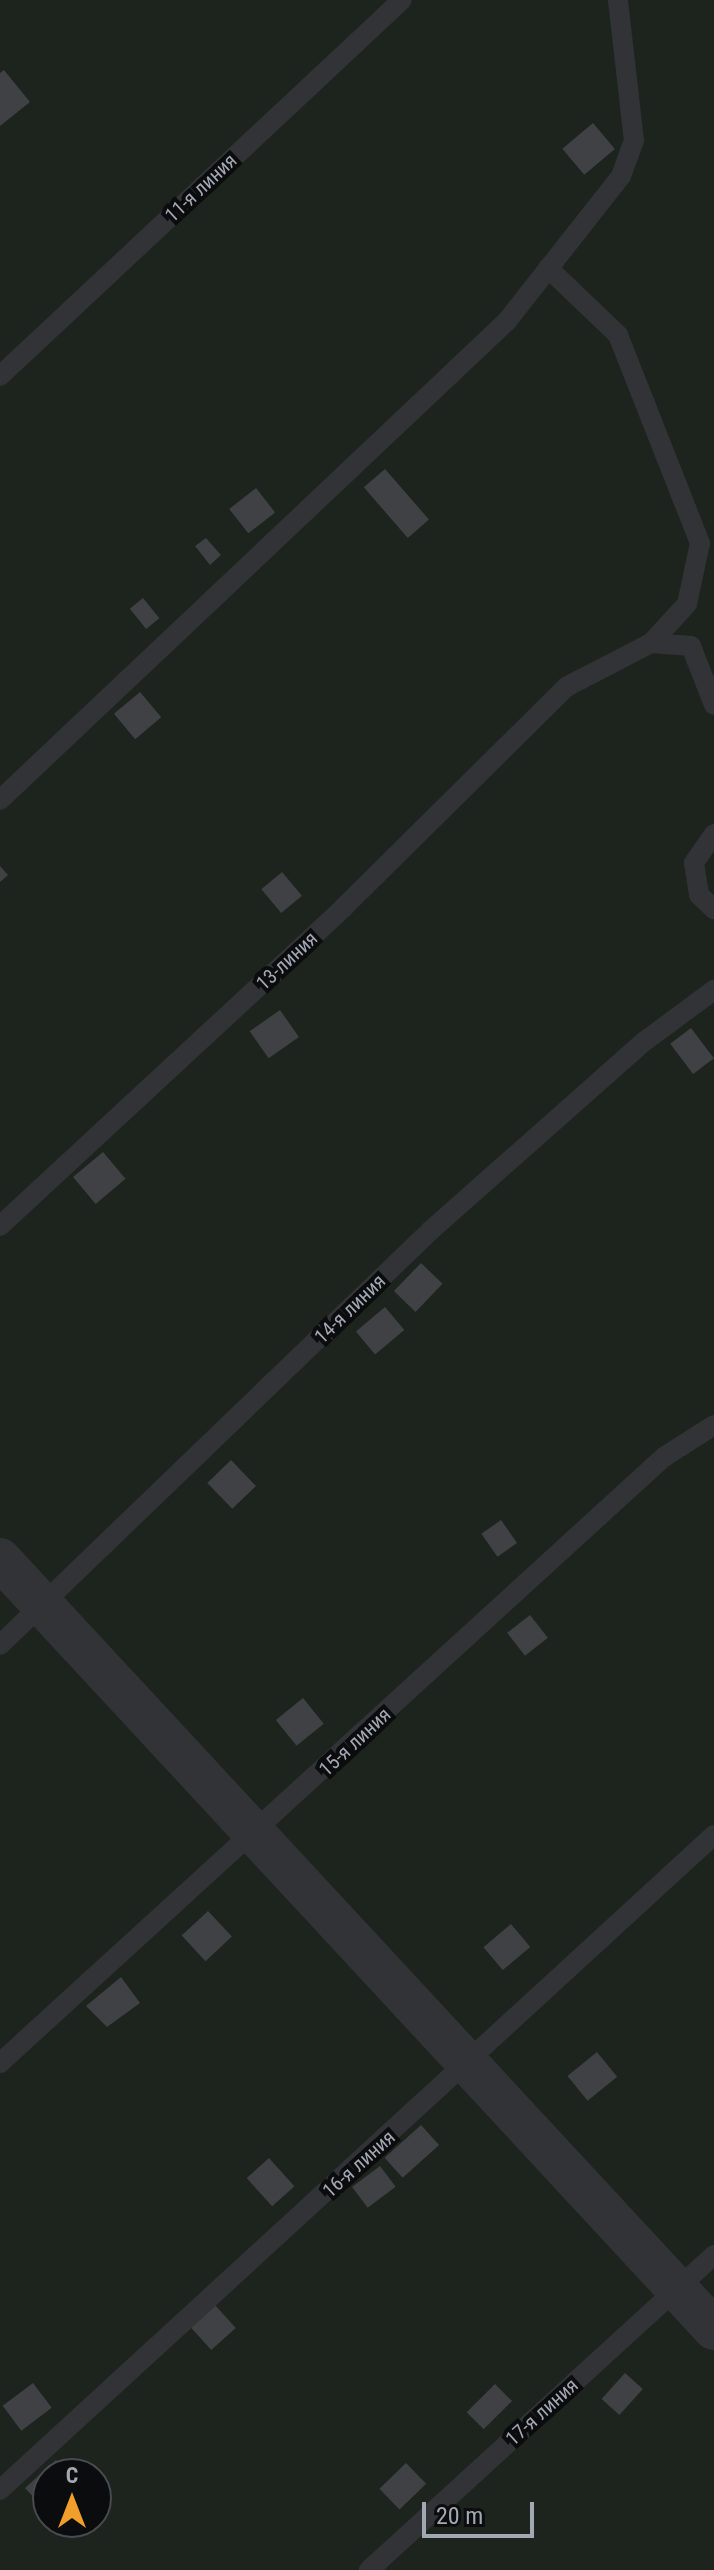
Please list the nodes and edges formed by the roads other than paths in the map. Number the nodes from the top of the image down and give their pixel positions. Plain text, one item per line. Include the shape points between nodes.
1 (402, 0) edge
2 (618, 0) edge
3 (548, 268) junction
4 (0, 376) edge
5 (651, 643) junction
6 (714, 705) edge
7 (0, 800) edge
8 (714, 834) edge
9 (714, 909) edge
10 (714, 990) edge
11 (0, 1226) edge
12 (714, 1425) edge
13 (0, 1559) edge
14 (43, 1606) junction
15 (0, 1645) edge
16 (714, 1835) edge
17 (252, 1837) junction
18 (0, 2063) edge
19 (467, 2066) junction
20 (714, 2255) edge
21 (677, 2288) junction
22 (714, 2329) edge
23 (0, 2490) edge
24 (369, 2570) edge

1 - 4 lane, 11-я линия
2 - 3 lane via 634,141 621,176
3 - 5 lane via 618,335 700,543 687,604
3 - 7 lane via 507,321
5 - 6 lane via 691,646
5 - 11 lane, 13-линия via 566,687 343,908
8 - 9 lane via 694,863 699,895
10 - 14 lane, 14-я линия via 645,1041 430,1231
12 - 17 lane, 15-я линия via 664,1457
13 - 14 street
14 - 15 lane, 14-я линия
14 - 17 street
16 - 19 lane, 16-я линия
17 - 18 lane, 15-я линия
17 - 19 street
19 - 21 street
19 - 23 lane, 16-я линия
20 - 21 lane, 17-я линия
21 - 22 street
21 - 24 lane, 17-я линия

